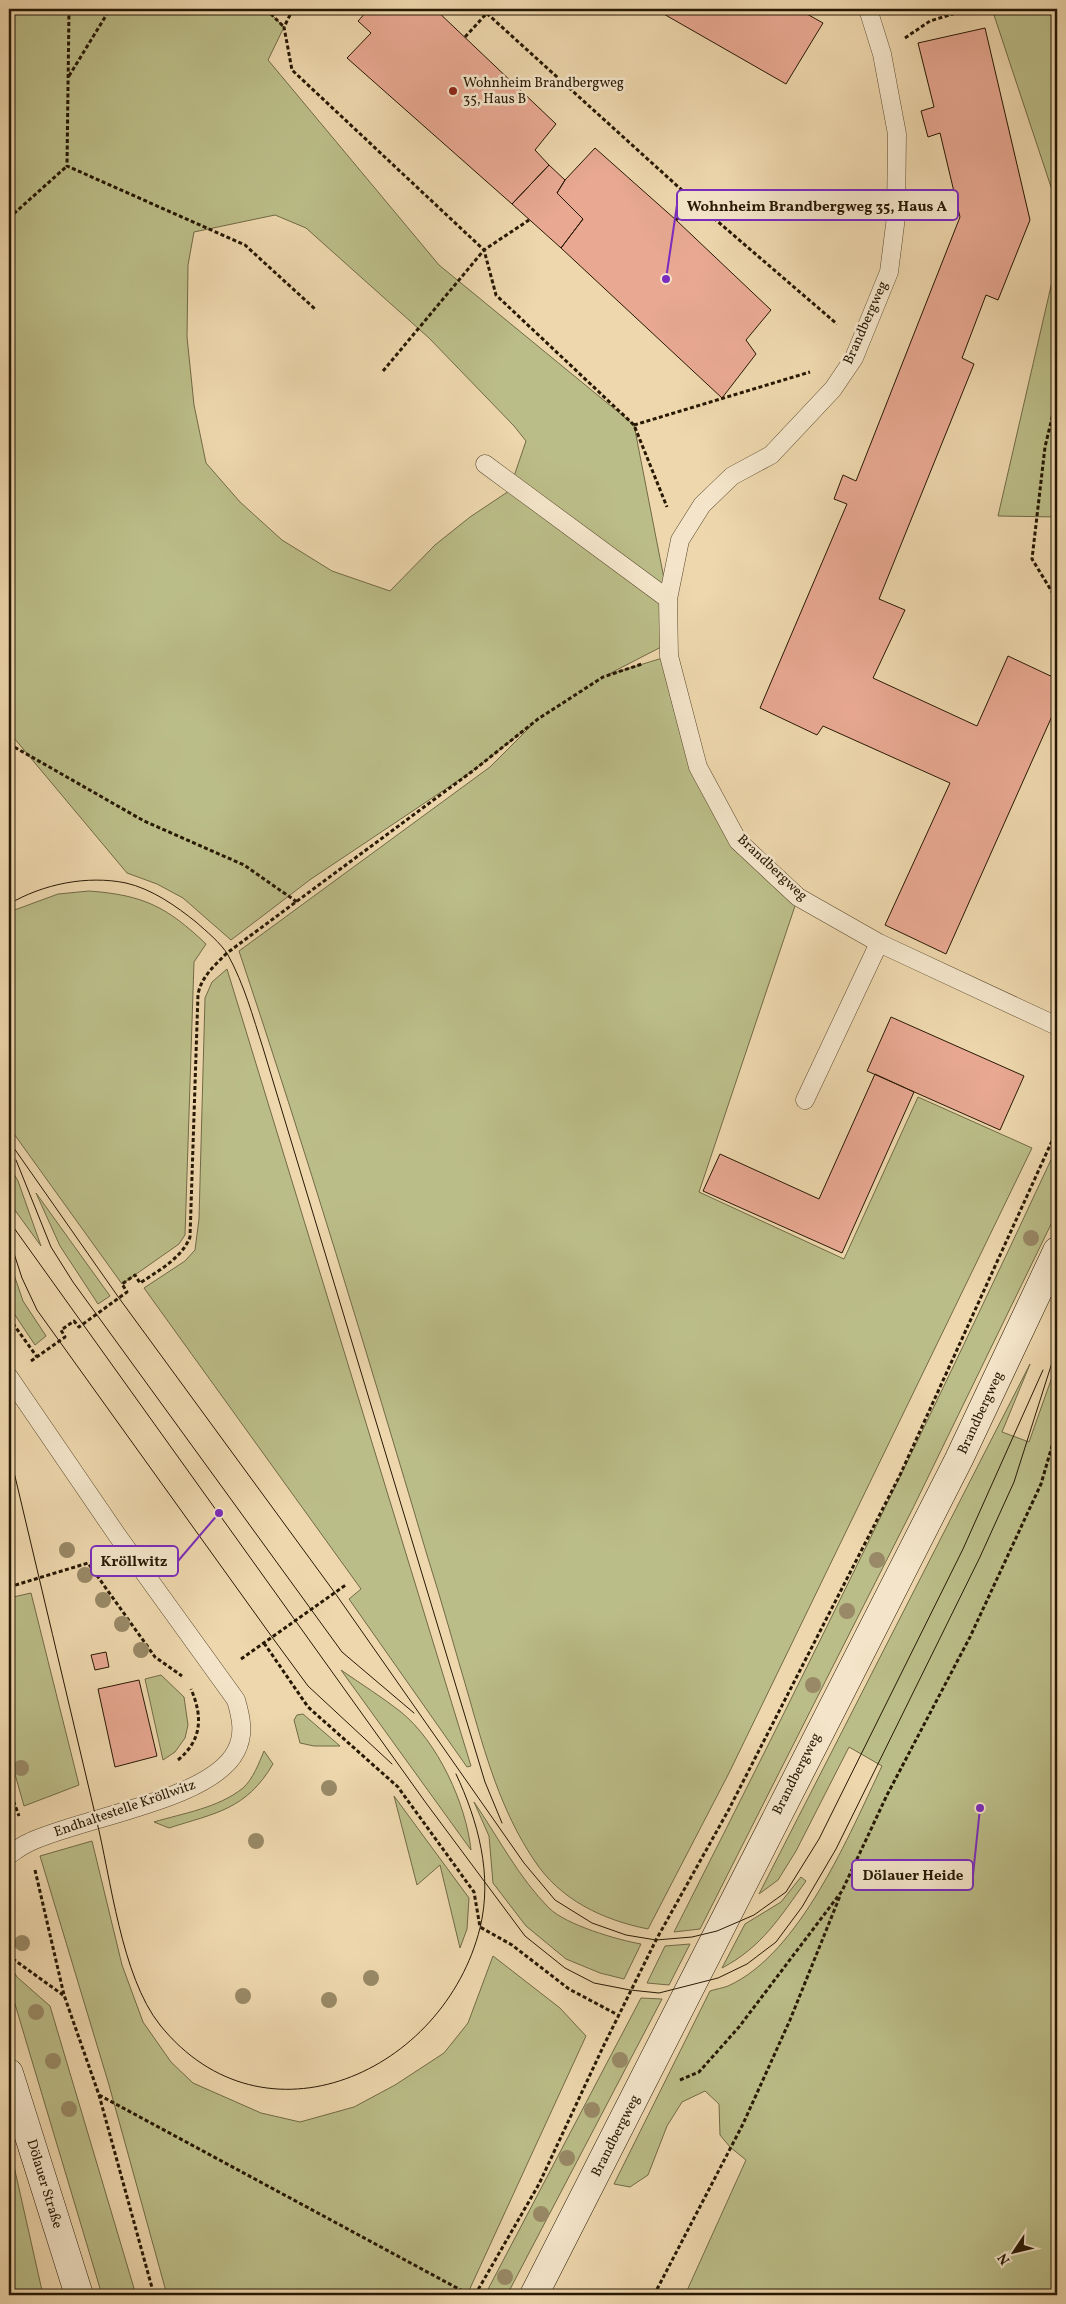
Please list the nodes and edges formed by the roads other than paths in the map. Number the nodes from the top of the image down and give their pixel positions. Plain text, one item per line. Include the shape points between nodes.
1 (868, 9) edge
2 (485, 464) dead end
3 (668, 599) junction
4 (879, 943) junction
5 (1057, 1026) edge
6 (805, 1100) dead end
7 (1057, 1251) edge
8 (9, 1377) edge
9 (9, 1855) edge
10 (9, 2073) edge
11 (79, 2295) edge
12 (534, 2295) edge

1 - 3 lane, Brandbergweg via 882,54 897,134 896,217 889,272 857,351 833,389 771,455 732,476 702,504 680,540
2 - 3 lane
3 - 4 lane, Brandbergweg via 669,656 698,767 738,840 798,897
4 - 5 lane, Brandbergweg
4 - 6 lane
7 - 12 main road, Brandbergweg via 959,1459
8 - 9 lane, Endhaltestelle Kröllwitz via 236,1700 242,1734 227,1764 206,1781 135,1809 28,1843
10 - 11 main road, Dölauer Straße

